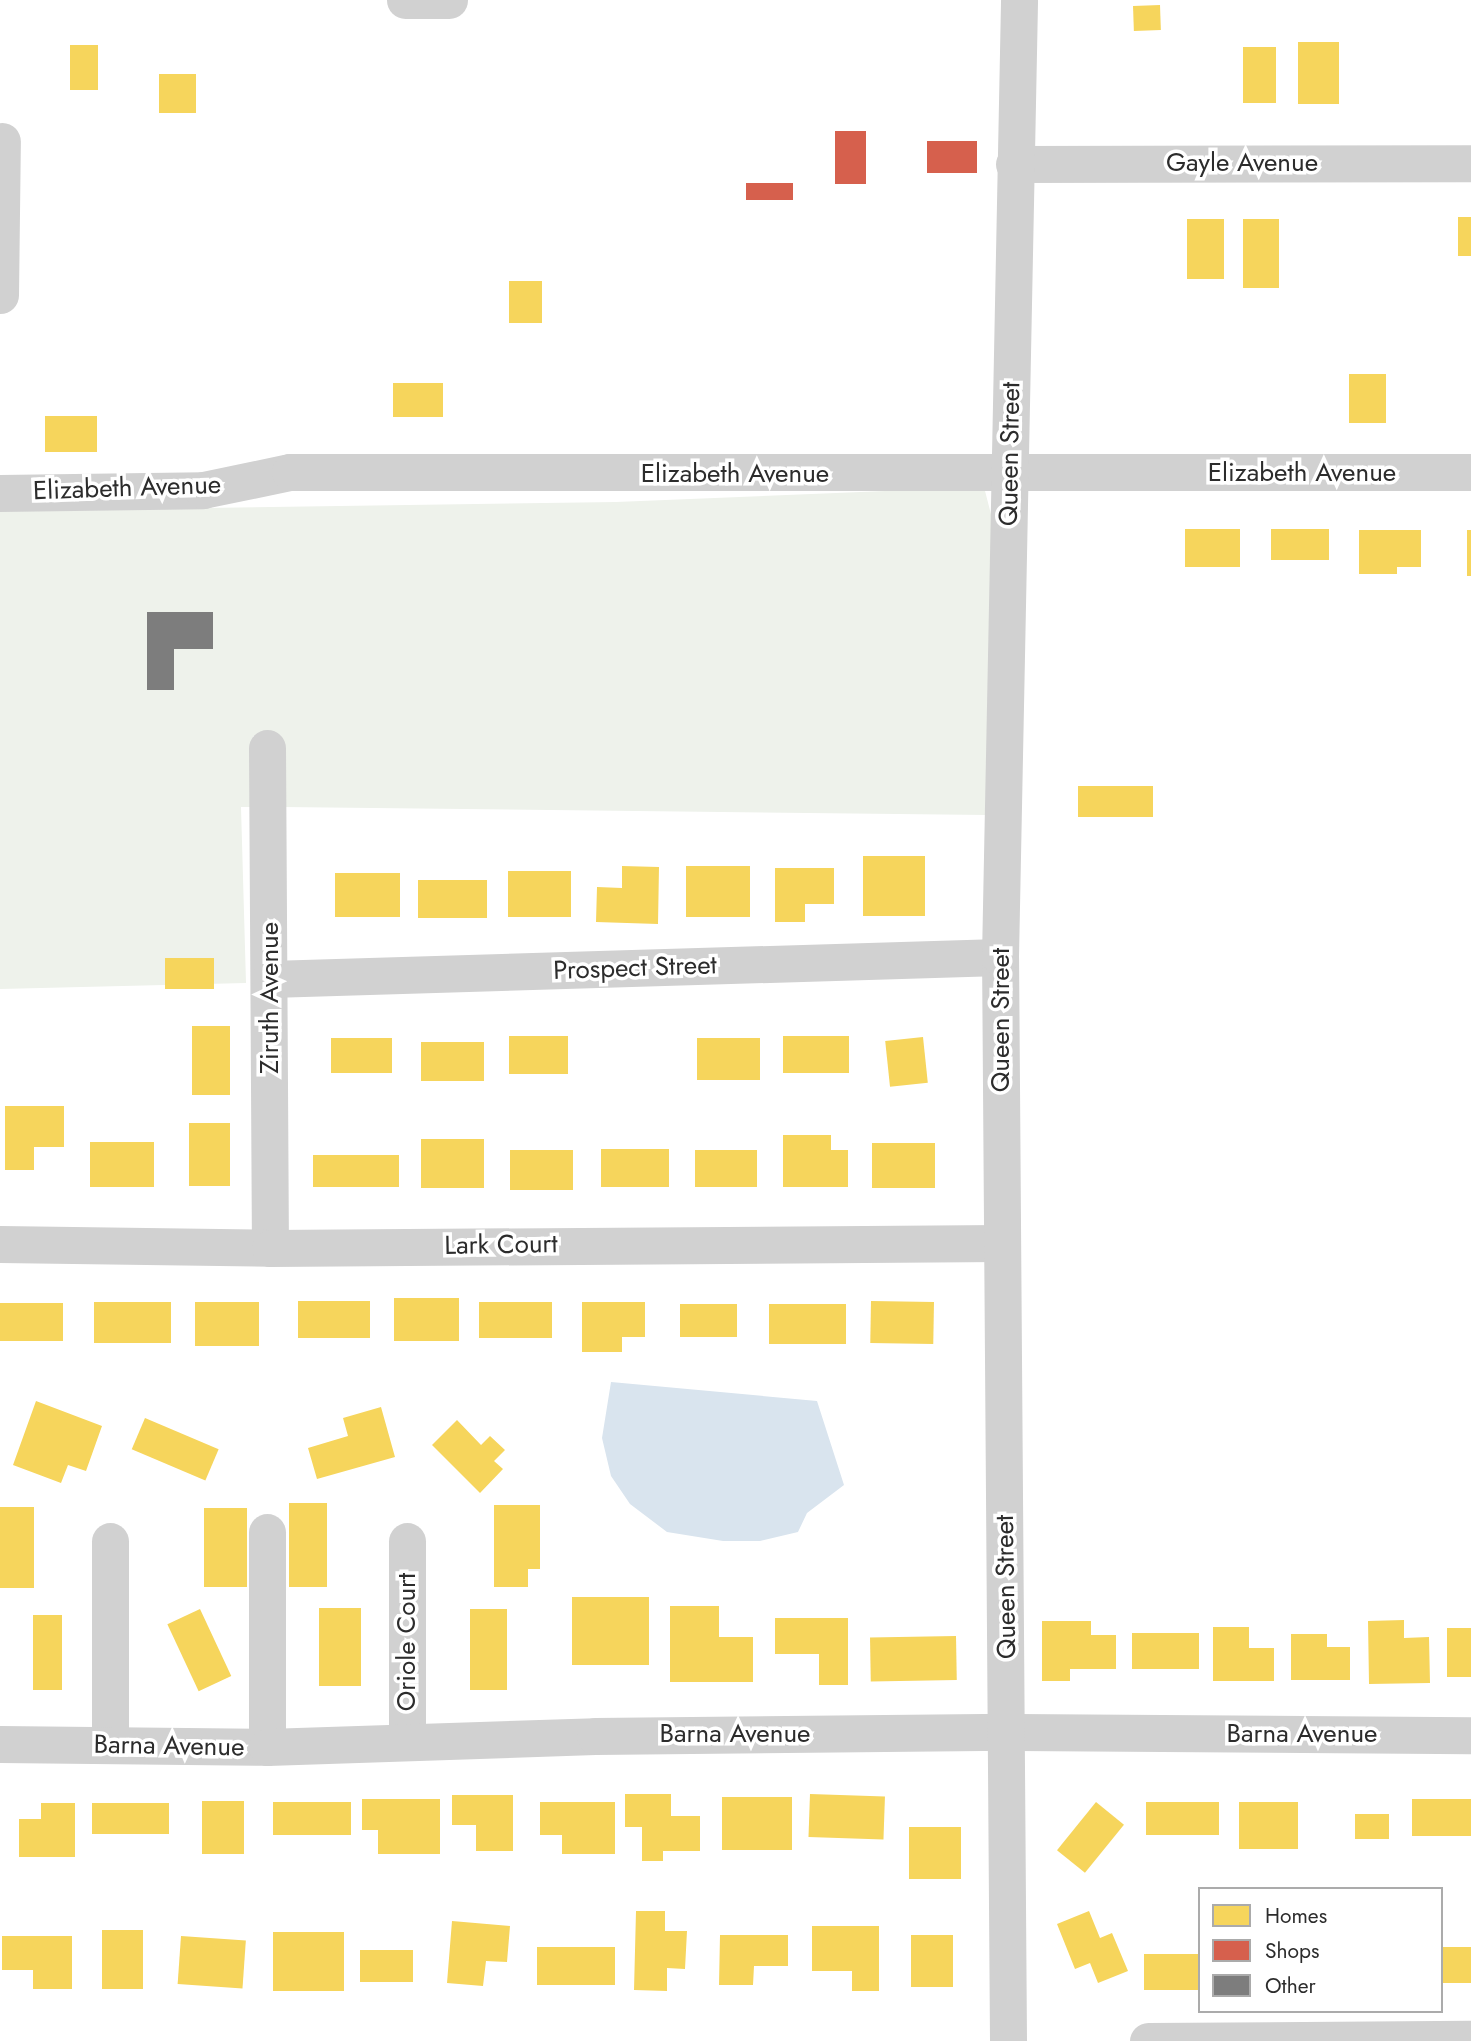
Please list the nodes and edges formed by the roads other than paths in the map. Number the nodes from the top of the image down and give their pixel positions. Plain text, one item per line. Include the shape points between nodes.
1 (405, 0) edge
2 (449, 0) edge
3 (1019, 0) edge
4 (2, 141) edge
5 (1471, 163) edge
6 (1014, 164) junction
7 (0, 295) edge
8 (1471, 472) edge
9 (1010, 474) junction
10 (0, 493) edge
11 (267, 748) dead end
12 (1000, 957) junction
13 (270, 979) junction
14 (1002, 1243) junction
15 (0, 1244) edge
16 (270, 1248) junction
17 (267, 1532) dead end
18 (110, 1541) dead end
19 (407, 1541) dead end
20 (1007, 1732) junction
21 (1471, 1735) edge
22 (407, 1742) junction
23 (0, 1744) edge
24 (110, 1745) junction
25 (267, 1747) junction
26 (1471, 2039) edge
27 (1284, 2040) edge
28 (1008, 2041) edge
29 (1148, 2041) edge

1 - 2 street
3 - 6 street, Queen Street
4 - 7 street
5 - 6 street, Gayle Avenue
6 - 9 street, Queen Street
8 - 9 street, Elizabeth Avenue
9 - 10 street, Elizabeth Avenue via 290,472 203,490
9 - 12 street, Queen Street
11 - 13 street, Ziruth Avenue
12 - 13 street, Prospect Street
12 - 14 street, Queen Street
13 - 16 street, Ziruth Avenue
14 - 16 street, Lark Court
14 - 20 street, Queen Street
15 - 16 street, Lark Court
17 - 25 street
18 - 24 street
19 - 22 street, Oriole Court
20 - 21 street, Barna Avenue
20 - 22 street, Barna Avenue via 595,1735
20 - 28 street, Queen Street
22 - 25 street, Barna Avenue
23 - 24 street, Barna Avenue
24 - 25 street, Barna Avenue
26 - 27 street
27 - 29 street

